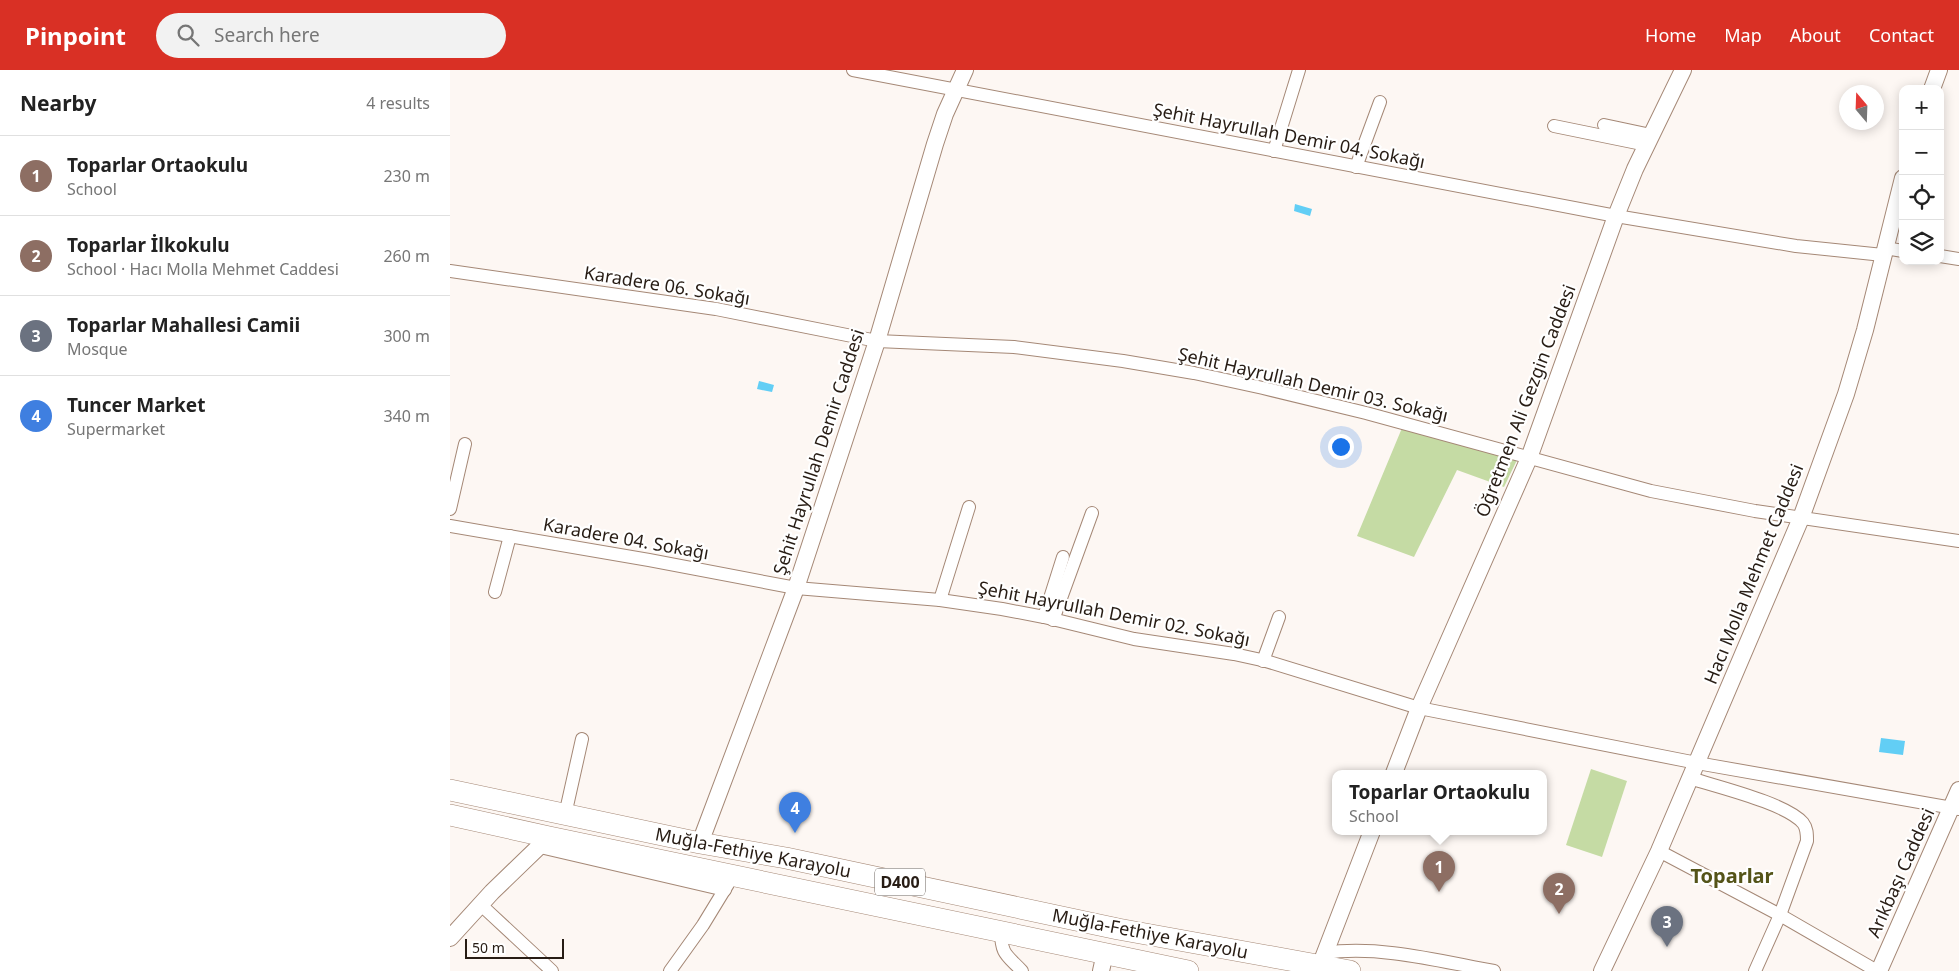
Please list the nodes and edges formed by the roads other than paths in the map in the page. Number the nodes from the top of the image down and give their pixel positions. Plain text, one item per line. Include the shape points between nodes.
1 (854, 70) edge
2 (965, 70) edge
3 (1299, 70) edge
4 (1683, 70) edge
5 (1939, 70) edge
6 (1933, 85) edge
7 (955, 90) junction
8 (1380, 102) dead end
9 (1604, 125) dead end
10 (1554, 126) dead end
11 (1649, 140) junction
12 (1274, 151) junction
13 (1356, 167) junction
14 (1899, 194) edge
15 (1616, 216) junction
16 (1899, 251) edge
17 (1884, 252) junction
18 (1944, 257) edge
19 (1959, 259) edge
20 (450, 271) edge
21 (877, 341) junction
22 (465, 444) dead end
23 (1529, 458) junction
24 (969, 507) dead end
25 (450, 509) edge
26 (1092, 513) dead end
27 (1801, 518) junction
28 (450, 526) edge
29 (510, 536) junction
30 (1959, 541) edge
31 (1063, 557) dead end
32 (796, 588) junction
33 (495, 592) dead end
34 (940, 600) junction
35 (1279, 616) dead end
36 (1048, 618) junction
37 (1263, 661) junction
38 (1419, 708) junction
39 (582, 740) dead end
40 (1697, 763) junction
41 (1395, 770) edge
42 (1690, 778) junction
43 (450, 790) edge
44 (1959, 790) edge
45 (1955, 808) edge
46 (450, 815) edge
47 (565, 815) junction
48 (1370, 835) edge
49 (544, 842) junction
50 (700, 843) junction
51 (1659, 851) junction
52 (729, 883) junction
53 (480, 904) junction
54 (1780, 915) junction
55 (1001, 931) junction
56 (450, 938) edge
57 (1322, 960) junction
58 (1103, 962) edge
59 (552, 971) edge
60 (670, 971) edge
61 (1022, 971) edge
62 (1188, 971) edge
63 (1350, 971) edge
64 (1494, 971) edge
65 (1602, 971) edge
66 (1755, 971) edge
67 (1878, 971) edge

1 - 7 street, Şehit Hayrullah Demir 04. Sokağı
2 - 7 street, Şehit Hayrullah Demir Caddesi
3 - 12 street
4 - 11 street, Öğretmen Ali Gezgin Caddesi
5 - 6 street
7 - 12 street, Şehit Hayrullah Demir 04. Sokağı
7 - 21 street, Şehit Hayrullah Demir Caddesi via 935,144
8 - 13 street
9 - 11 street
10 - 11 street
11 - 15 street, Öğretmen Ali Gezgin Caddesi
12 - 13 street, Şehit Hayrullah Demir 04. Sokağı
13 - 15 street, Şehit Hayrullah Demir 04. Sokağı
14 - 17 street, Hacı Molla Mehmet Caddesi
15 - 17 street, Şehit Hayrullah Demir 04. Sokağı via 1796,246
15 - 23 street, Öğretmen Ali Gezgin Caddesi
16 - 17 street, Şehit Hayrullah Demir 04. Sokağı
17 - 27 street, Hacı Molla Mehmet Caddesi via 1846,394
18 - 19 street
20 - 21 street, Karadere 06. Sokağı via 716,309
21 - 23 street, Şehit Hayrullah Demir 03. Sokağı via 1014,347 1194,373 1366,413
21 - 32 street, Şehit Hayrullah Demir Caddesi
22 - 25 street
23 - 27 street, Şehit Hayrullah Demir 03. Sokağı via 1651,490 1755,512
23 - 38 street, Öğretmen Ali Gezgin Caddesi
24 - 34 street
26 - 36 street
27 - 30 street, Şehit Hayrullah Demir 03. Sokağı
27 - 40 street, Hacı Molla Mehmet Caddesi
28 - 29 street, Karadere 04. Sokağı
29 - 32 street, Karadere 04. Sokağı
29 - 33 street
31 - 36 street
32 - 34 street, Şehit Hayrullah Demir 02. Sokağı
32 - 50 street, Şehit Hayrullah Demir Caddesi
34 - 36 street, Şehit Hayrullah Demir 02. Sokağı
35 - 37 street
36 - 37 street, Şehit Hayrullah Demir 02. Sokağı via 1134,639
37 - 38 street, Şehit Hayrullah Demir 02. Sokağı
38 - 40 street, Şehit Hayrullah Demir 02. Sokağı
38 - 41 street, Öğretmen Ali Gezgin Caddesi
39 - 47 street
40 - 42 street, Hacı Molla Mehmet Caddesi
40 - 45 street, Şehit Hayrullah Demir 02. Sokağı
42 - 51 street, Hacı Molla Mehmet Caddesi
42 - 54 street via 1768,803 1803,823 1807,841
43 - 47 highway, Muğla-Fethiye Karayolu / D400
44 - 45 street, Arıkbaşı Caddesi
45 - 67 street, Arıkbaşı Caddesi
46 - 49 highway, Muğla-Fethiye Karayolu / D400
47 - 50 highway, Muğla-Fethiye Karayolu / D400
48 - 57 street
49 - 52 highway, Muğla-Fethiye Karayolu / D400
49 - 53 street
50 - 57 highway, Muğla-Fethiye Karayolu / D400 via 796,860 1118,929
51 - 54 street
51 - 65 street, Hacı Molla Mehmet Caddesi
52 - 55 highway, Muğla-Fethiye Karayolu / D400
52 - 60 street
53 - 56 street
53 - 59 street
54 - 66 street
54 - 67 street
55 - 58 highway, Muğla-Fethiye Karayolu / D400
55 - 61 street via 1004,953
57 - 63 highway, Muğla-Fethiye Karayolu / D400
57 - 64 street via 1343,951 1370,951
58 - 62 highway, Muğla-Fethiye Karayolu / D400

